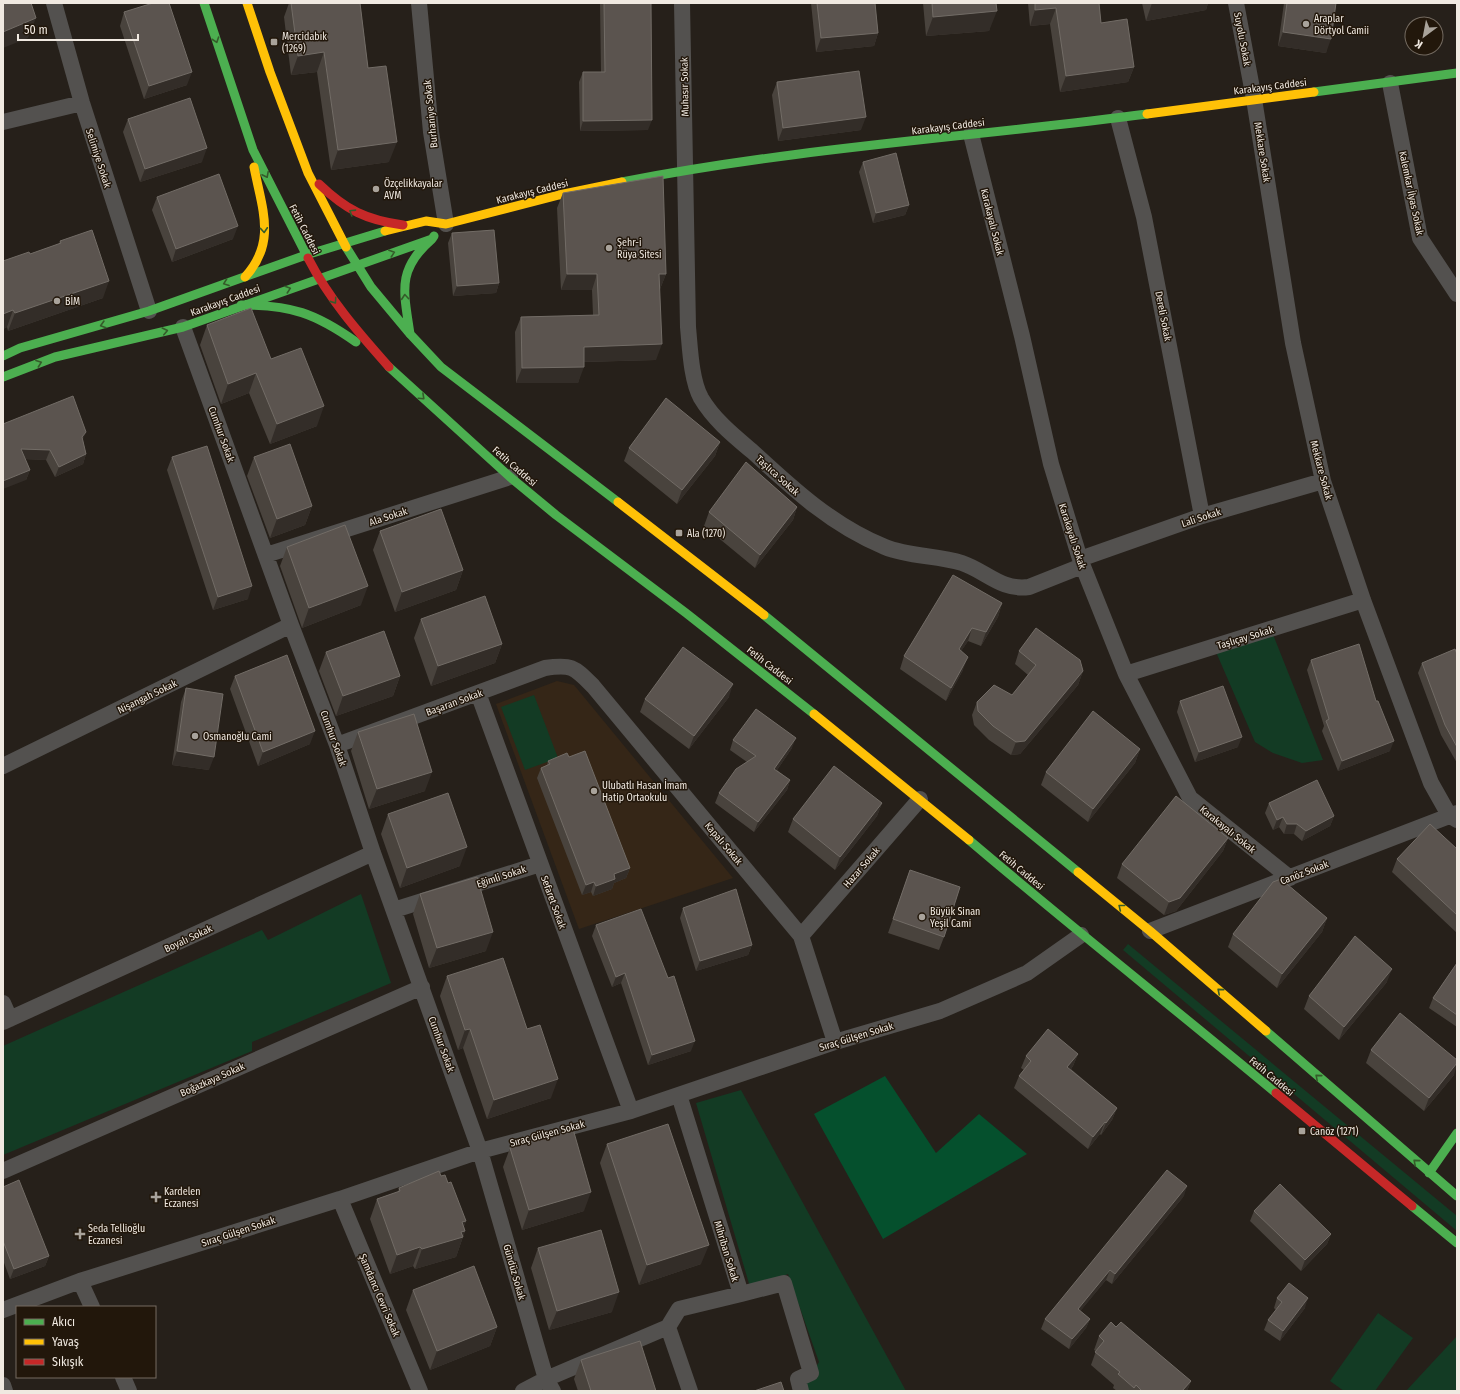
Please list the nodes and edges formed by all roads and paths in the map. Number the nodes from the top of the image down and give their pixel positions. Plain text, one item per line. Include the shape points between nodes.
1 (54, 3) edge
2 (204, 3) edge
3 (247, 3) edge
4 (419, 3) edge
5 (682, 3) edge
6 (1236, 3) edge
7 (1457, 73) edge
8 (1390, 83) junction
9 (1254, 99) junction
10 (82, 103) junction
11 (1118, 118) junction
12 (3, 122) edge
13 (971, 134) junction
14 (253, 150) junction
15 (685, 170) junction
16 (308, 173) junction
17 (446, 224) junction
18 (403, 225) junction
19 (432, 239) junction
20 (342, 243) junction
21 (306, 255) junction
22 (356, 266) junction
23 (245, 277) junction
24 (318, 278) junction
25 (1457, 294) edge
26 (241, 305) junction
27 (149, 311) junction
28 (183, 327) junction
29 (411, 335) junction
30 (3, 356) edge
31 (390, 368) junction
32 (3, 377) edge
33 (510, 477) junction
34 (1323, 481) junction
35 (1202, 516) junction
36 (266, 555) junction
37 (1081, 562) junction
38 (1363, 600) junction
39 (291, 625) junction
40 (573, 667) joint
41 (1126, 674) junction
42 (478, 693) junction
43 (337, 745) junction
44 (3, 766) edge
45 (920, 799) junction
46 (1454, 816) edge
47 (373, 853) junction
48 (540, 864) junction
49 (1290, 878) junction
50 (394, 910) junction
51 (1150, 931) junction
52 (1081, 935) junction
53 (801, 936) junction
54 (422, 987) junction
55 (3, 1003) edge
56 (7, 1021) edge
57 (835, 1042) junction
58 (679, 1096) junction
59 (631, 1110) junction
60 (1457, 1133) edge
61 (480, 1151) junction
62 (3, 1171) edge
63 (1429, 1173) junction
64 (1457, 1196) edge
65 (340, 1199) junction
66 (1457, 1243) edge
67 (80, 1281) junction
68 (741, 1294) junction
69 (92, 1306) edge
70 (3, 1310) edge
71 (668, 1327) junction
72 (123, 1378) edge
73 (3, 1385) edge
74 (549, 1385) edge
75 (5, 1391) edge
76 (129, 1391) edge
77 (420, 1391) edge
78 (523, 1391) edge
79 (690, 1391) edge
80 (801, 1391) edge

1 - 10 street, Selimiye Sokak
2 -> 14 main road, Fetih Caddesi
3 - 16 main road
4 - 17 street, Burhaniye Sokak via 431,132
5 - 15 street, Muhasır Sokak
6 - 9 street, Suyolu Sokak
7 - 8 main road, Karakayış Caddesi
8 - 9 main road, Karakayış Caddesi
8 - 25 street, Kalemkar İlyas Sokak via 1420,238
9 - 11 main road, Karakayış Caddesi
9 - 34 street, Mekkare Sokak via 1293,343
10 - 12 street
10 - 27 street, Selimiye Sokak
11 - 13 main road, Karakayış Caddesi
11 - 35 street, Dereli Sokak via 1144,217
13 - 15 main road, Karakayış Caddesi
13 - 37 street, Karakayalı Sokak via 1051,464
14 -> 21 main road, Fetih Caddesi
14 -> 23 main road via 265,245 259,262
15 - 17 main road, Karakayış Caddesi via 559,195
15 - 37 street, Taşlıca Sokak via 688,327 692,363 700,396 716,418 801,496 826,515 886,548 961,563 1000,584 1020,588
18 -> 16 main road via 361,217 340,203
16 - 20 main road
17 - 18 main road, Karakayış Caddesi via 426,221
17 - 19 main road, Karakayış Caddesi
18 - 20 main road, Karakayış Caddesi
22 -> 19 main road, Karakayış Caddesi
29 -> 19 main road via 405,297 407,273 412,260
20 - 21 main road, Karakayış Caddesi
20 - 22 main road
21 - 23 main road, Karakayış Caddesi
21 - 24 main road, Fetih Caddesi
22 - 24 main road, Karakayış Caddesi
22 - 29 main road
23 -> 27 main road, Karakayış Caddesi
26 -> 24 main road, Karakayış Caddesi
24 -> 31 main road, Fetih Caddesi via 347,320
26 - 28 main road, Karakayış Caddesi
26 - 31 main road via 272,305 314,316 332,325
27 -> 30 main road, Karakayış Caddesi via 20,348
32 -> 28 main road, Karakayış Caddesi via 55,357
28 - 36 street, Cumhur Sokak
51 -> 29 main road via 732,589 441,367
31 -> 33 main road, Fetih Caddesi
33 - 36 street, Ala Sokak
33 - 45 main road, Fetih Caddesi
34 - 35 street, Lali Sokak
34 - 38 street, Mekkare Sokak
35 - 37 street, Lali Sokak
36 - 39 street, Cumhur Sokak
37 - 41 street, Karakayalı Sokak
38 - 41 street, Taşlıçay Sokak
38 - 46 street, Mekkare Sokak via 1431,782
39 - 43 street, Cumhur Sokak
39 - 44 street, Nişangah Sokak
40 - 42 street, Başaran Sokak via 546,668
40 - 53 street, Kapalı Sokak via 593,686
41 - 49 street, Karakayalı Sokak via 1190,798
42 - 43 street, Başaran Sokak
42 - 48 street, Sefaret Sokak
43 - 47 street, Cumhur Sokak
45 - 52 main road, Fetih Caddesi
45 - 53 street, Hazar Sokak
46 - 49 street, Canöz Sokak
47 - 50 street, Cumhur Sokak
47 - 56 street, Boyalı Sokak
48 - 50 street, Eğimli Sokak
48 - 59 street, Sefaret Sokak
49 - 51 street, Canöz Sokak
50 - 54 street, Cumhur Sokak
63 -> 51 main road
52 - 57 street, Sıraç Gülşen Sokak via 1039,965 1002,986 940,1011
52 - 66 main road, Fetih Caddesi via 1118,962
53 - 57 street, Kapalı Sokak
54 - 61 street, Cumhur Sokak
54 - 62 street, Boğazkaya Sokak
55 - 56 street
57 - 58 street, Sıraç Gülşen Sokak
58 - 59 street, Sıraç Gülşen Sokak
58 - 68 street, Mihriban Sokak
59 - 61 street, Sıraç Gülşen Sokak
60 - 63 main road
61 - 65 street, Sıraç Gülşen Sokak
61 - 74 street, Gündüz Sokak
63 - 64 main road
65 - 67 street, Sıraç Gülşen Sokak
65 - 77 street, Şamdancı Cevri Sokak
67 - 69 street
67 - 70 street, Sıraç Gülşen Sokak
68 - 71 street via 679,1309
68 - 80 street, Mihriban Sokak via 784,1283 811,1373 798,1379
71 - 74 street
71 - 79 street
72 - 76 street
73 - 75 street
74 - 78 street

